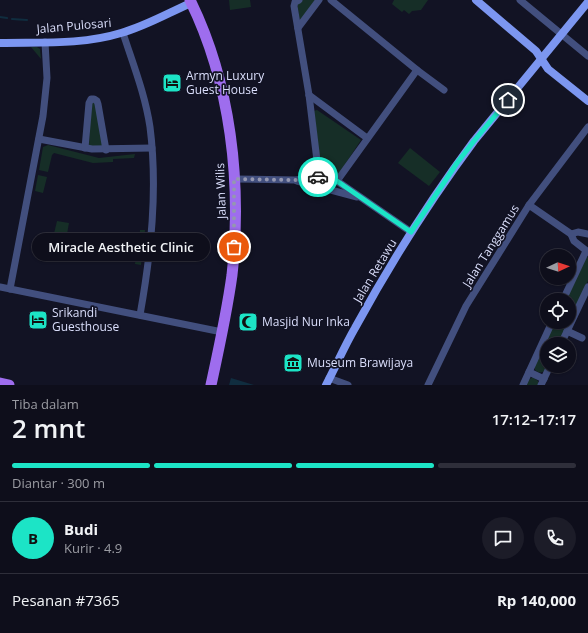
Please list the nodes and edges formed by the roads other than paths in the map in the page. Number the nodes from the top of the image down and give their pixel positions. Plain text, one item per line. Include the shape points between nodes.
1 (299, 0) edge
2 (319, 0) edge
3 (331, 0) edge
4 (476, 0) edge
5 (520, 0) edge
6 (191, 2) edge
7 (588, 2) edge
8 (298, 28) junction
9 (123, 33) junction
10 (562, 34) junction
11 (45, 42) junction
12 (0, 43) edge
13 (588, 56) edge
14 (541, 60) junction
15 (417, 70) junction
16 (444, 90) dead end
17 (309, 95) junction
18 (588, 101) edge
19 (588, 127) edge
20 (367, 138) junction
21 (39, 139) junction
22 (85, 148) junction
23 (152, 148) junction
24 (106, 150) junction
25 (319, 177) junction
26 (234, 179) junction
27 (295, 180) junction
28 (337, 181) junction
29 (361, 198) junction
30 (529, 205) junction
31 (411, 232) junction
32 (570, 234) junction
33 (588, 234) edge
34 (587, 251) edge
35 (0, 287) edge
36 (588, 287) edge
37 (10, 289) junction
38 (566, 293) edge
39 (140, 315) junction
40 (549, 329) edge
41 (567, 331) junction
42 (222, 332) junction
43 (564, 337) edge
44 (582, 338) dead end
45 (529, 372) junction
46 (327, 382) edge
47 (543, 382) edge
48 (0, 383) edge
49 (9, 385) edge
50 (212, 385) edge
51 (348, 385) edge
52 (428, 385) edge
53 (523, 385) edge

1 - 8 street via 294,6
2 - 8 street
3 - 15 street
4 - 14 main road via 536,52
5 - 10 street
6 - 9 main road, Jalan Pulosari
6 - 26 main road, Jalan Wilis via 203,29 219,80 229,132
7 - 10 main road, Jalan Retawu
8 - 17 street
9 - 11 main road, Jalan Pulosari via 84,40
9 - 23 street via 142,90
10 - 13 street
10 - 14 main road, Jalan Retawu
11 - 12 main road, Jalan Pulosari
11 - 21 street via 47,78
14 - 18 main road via 548,69
14 - 31 main road, Jalan Retawu via 457,163
15 - 16 street
15 - 20 street
17 - 20 street
17 - 25 street
19 - 30 street, Jalan Tanggamus
20 - 28 street
21 - 22 street
21 - 37 street
22 - 24 street
22 - 24 street via 89,102 94,99 98,104
23 - 24 street
23 - 39 street via 153,211 150,252
25 - 27 street
25 - 28 street
26 - 27 street
26 - 42 main road, Jalan Wilis via 234,247 228,304
27 - 29 street
28 - 29 street
29 - 31 street
30 - 32 street
30 - 52 street, Jalan Tanggamus via 466,306
31 - 46 main road, Jalan Retawu
32 - 33 street
32 - 34 street via 574,241
34 - 38 street
35 - 37 street
36 - 41 street
37 - 39 street
39 - 42 street
40 - 45 street
41 - 43 street
41 - 44 street
42 - 50 main road, Jalan Wilis
45 - 47 street
45 - 53 street
46 - 51 street
48 - 49 main road

